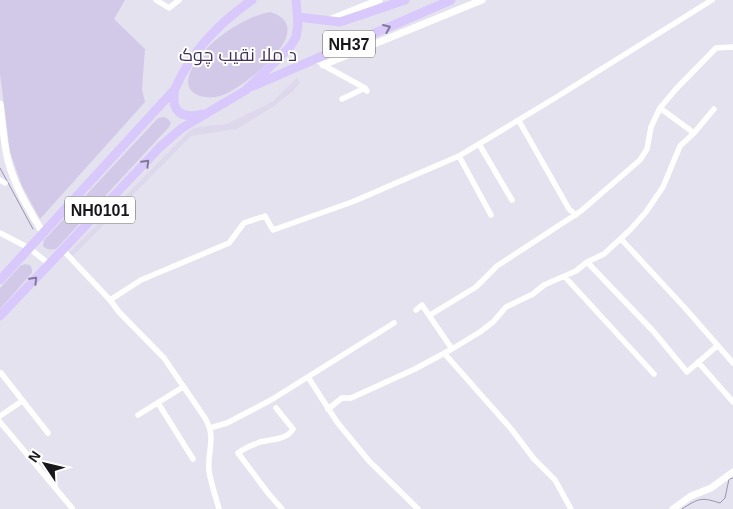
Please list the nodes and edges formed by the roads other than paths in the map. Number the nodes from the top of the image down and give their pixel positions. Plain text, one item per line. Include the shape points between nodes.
1 (156, 0) edge
2 (179, 0) edge
3 (252, 0) edge
4 (289, 0) edge
5 (379, 0) edge
6 (405, 0) edge
7 (451, 0) edge
8 (482, 0) edge
9 (712, 0) edge
10 (296, 8) edge
11 (329, 20) junction
12 (733, 47) edge
13 (313, 60) junction
14 (323, 66) junction
15 (175, 89) junction
16 (246, 90) junction
17 (342, 99) dead end
18 (0, 104) edge
19 (660, 108) junction
20 (714, 109) dead end
21 (207, 113) junction
22 (519, 121) junction
23 (694, 133) junction
24 (479, 144) junction
25 (459, 156) junction
26 (512, 200) dead end
27 (491, 215) dead end
28 (576, 215) junction
29 (0, 233) edge
30 (44, 233) junction
31 (621, 239) junction
32 (29, 248) junction
33 (62, 249) junction
34 (587, 262) junction
35 (49, 264) junction
36 (564, 277) junction
37 (0, 280) edge
38 (110, 300) junction
39 (416, 310) dead end
40 (428, 312) junction
41 (0, 316) edge
42 (394, 323) dead end
43 (717, 346) junction
44 (452, 349) junction
45 (444, 353) junction
46 (698, 362) junction
47 (733, 363) edge
48 (1, 373) edge
49 (654, 374) dead end
50 (308, 377) junction
51 (183, 387) junction
52 (22, 402) junction
53 (733, 402) edge
54 (158, 403) junction
55 (276, 408) dead end
56 (328, 408) junction
57 (0, 416) edge
58 (138, 416) dead end
59 (0, 422) edge
60 (210, 428) junction
61 (48, 433) dead end
62 (193, 459) dead end
63 (733, 472) edge
64 (72, 508) dead end
65 (220, 509) edge
66 (282, 509) edge
67 (418, 509) edge
68 (571, 509) edge
69 (673, 509) edge

1 - 2 street via 169,8
3 - 15 highway, NH0101 via 202,43 183,70
4 - 10 highway
5 - 11 street
6 - 11 highway, NH37 via 340,22
13 -> 7 highway, NH37
8 - 14 street
9 - 22 street
10 - 11 highway, NH37
10 - 16 highway, NH0101 via 296,37 290,47
12 - 19 street via 716,48
13 - 14 street via 321,61
13 - 16 highway, NH37
14 - 17 street via 366,90
15 - 21 highway, NH0101 via 173,98 180,113 186,116
15 - 30 highway, NH0101
16 - 21 highway, NH0101
18 - 30 street via 6,152 15,179 26,206
19 - 23 street
19 - 28 street via 651,127 647,149 640,160
20 - 23 street
33 -> 21 highway, NH0101 via 161,146
22 - 24 street
22 - 28 street via 569,210
23 - 31 street via 680,146 664,187
24 - 25 street
24 - 26 street
25 - 27 street
25 - 38 street via 352,202 273,230 265,216 244,222 228,243 141,280
28 - 40 street via 497,266 476,287
29 - 32 street
30 - 32 highway, NH0101
31 - 34 street via 604,254
31 - 43 street
32 - 35 street
32 - 37 highway, NH0101
33 - 35 highway, NH0101
33 - 38 street
34 - 36 street
34 - 46 street via 687,372
41 -> 35 highway, NH0101
36 - 44 street via 506,308 480,332
36 - 49 street
38 - 51 street via 164,358
39 - 40 street via 422,305
40 - 44 street
42 - 50 street
43 - 46 street
43 - 47 street
44 - 45 street
45 - 56 street via 351,398 342,398
45 - 68 street via 555,480
46 - 53 street
48 - 52 street
50 - 56 street
50 - 60 street via 227,423
51 - 54 street
51 - 60 street
52 - 57 street
52 - 61 street
54 - 58 street
54 - 62 street
55 - 66 street via 293,429 291,433 238,453
56 - 67 street via 369,462
59 - 64 street
60 - 65 street via 212,437 208,459
63 - 69 street

